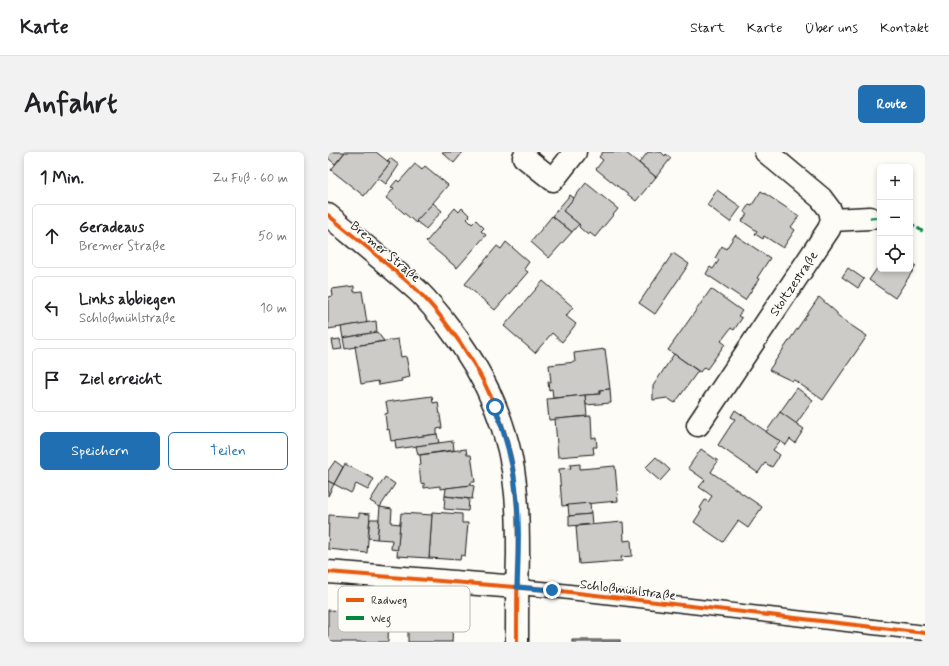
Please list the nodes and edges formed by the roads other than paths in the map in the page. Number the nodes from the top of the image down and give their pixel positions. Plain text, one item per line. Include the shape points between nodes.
1 (575, 152) edge
2 (766, 152) edge
3 (524, 157) dead end
4 (328, 215) edge
5 (870, 218) dead end
6 (832, 220) junction
7 (698, 425) dead end
8 (328, 572) edge
9 (517, 587) junction
10 (925, 633) edge
11 (517, 642) edge

1 - 3 street via 553,180
2 - 6 street via 821,198 830,210
4 - 9 street, Bremer Straße via 419,292 461,342 481,376 504,432 513,467 517,513
5 - 6 street
6 - 7 street, Stoltzestraße via 829,229
8 - 9 street, Schloßmühlstraße
9 - 10 lane, Schloßmühlstraße
9 - 11 street, Bremer Straße

